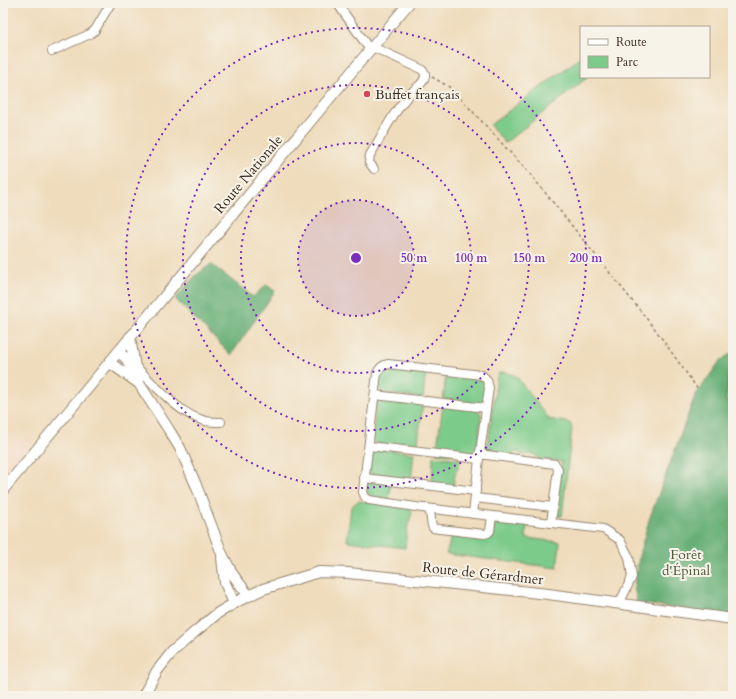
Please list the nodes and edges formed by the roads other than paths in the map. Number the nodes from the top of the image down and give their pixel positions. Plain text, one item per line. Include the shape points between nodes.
1 (111, 3) edge
2 (337, 3) edge
3 (409, 3) edge
4 (371, 48) junction
5 (52, 51) dead end
6 (374, 169) dead end
7 (130, 337) junction
8 (118, 352) junction
9 (109, 363) junction
10 (135, 366) junction
11 (140, 385) junction
12 (375, 395) junction
13 (486, 408) junction
14 (221, 422) dead end
15 (369, 446) junction
16 (479, 457) junction
17 (364, 478) junction
18 (3, 490) edge
19 (475, 495) junction
20 (553, 507) junction
21 (425, 508) junction
22 (473, 514) junction
23 (492, 516) junction
24 (552, 523) junction
25 (222, 554) junction
26 (248, 596) junction
27 (234, 603) junction
28 (619, 604) junction
29 (733, 619) edge
30 (143, 696) edge

1 - 5 street via 95,30
2 - 4 street
3 - 4 main road, Route Nationale
4 - 6 street via 421,68 426,78 405,100 370,155 369,162
4 - 7 main road, Route Nationale
7 - 8 main road, Route Nationale
7 - 10 main road
8 - 9 main road, Route Nationale
8 - 11 main road via 126,358
9 - 11 main road
9 - 18 main road, Route Nationale
10 - 11 main road
10 - 14 street via 189,415 205,421
11 - 25 main road via 180,448
12 - 13 street
12 - 13 street via 379,368 388,364 485,377 489,384
12 - 15 street
13 - 16 street
15 - 16 street
15 - 17 street
16 - 19 street
16 - 20 street via 555,464 558,469
17 - 19 street
17 - 21 street via 363,492 369,500
19 - 20 street
19 - 22 street
20 - 24 street
21 - 22 street
21 - 23 street via 429,509 432,515 433,528 440,529 488,533
22 - 23 street
23 - 24 street
24 - 28 street via 603,529 620,540 629,557 632,577
25 - 26 main road
25 - 27 main road via 225,583
26 - 27 main road, Route de Gérardmer
26 - 28 main road, Route de Gérardmer via 319,572 548,594
27 - 30 main road, Route de Gérardmer via 196,630 172,652 157,671
28 - 29 main road, Route de Gérardmer

